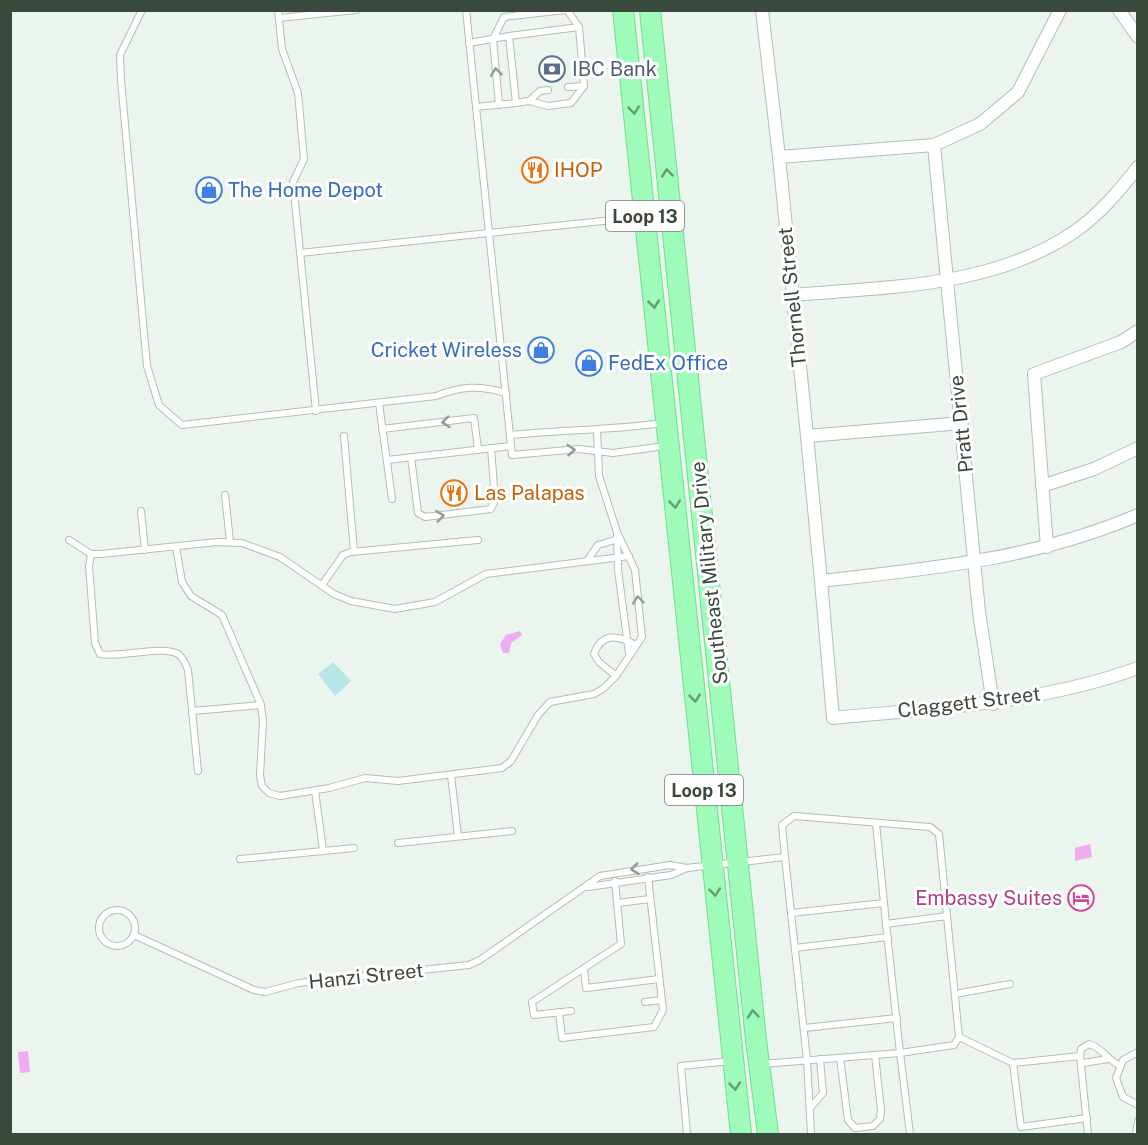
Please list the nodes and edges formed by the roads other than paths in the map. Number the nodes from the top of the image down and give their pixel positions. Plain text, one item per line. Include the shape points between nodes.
1 (142, 10) edge
2 (356, 10) edge
3 (466, 10) edge
4 (566, 10) edge
5 (623, 10) edge
6 (650, 10) edge
7 (762, 10) edge
8 (1060, 10) edge
9 (1119, 10) edge
10 (279, 14) edge
11 (579, 27) junction
12 (1135, 29) edge
13 (509, 36) junction
14 (493, 39) junction
15 (469, 43) junction
16 (584, 86) junction
17 (568, 87) dead end
18 (548, 90) dead end
19 (528, 101) junction
20 (516, 103) junction
21 (499, 105) junction
22 (476, 107) junction
23 (934, 145) junction
24 (779, 158) junction
25 (1137, 167) edge
26 (645, 216) junction
27 (489, 233) junction
28 (300, 253) junction
29 (946, 281) junction
30 (791, 295) junction
31 (1137, 331) edge
32 (506, 393) junction
33 (379, 403) junction
34 (316, 411) junction
35 (692, 419) junction
36 (666, 422) junction
37 (962, 423) junction
38 (382, 429) junction
39 (597, 429) junction
40 (510, 435) junction
41 (344, 436) dead end
42 (807, 436) junction
43 (695, 443) junction
44 (512, 446) junction
45 (669, 446) junction
46 (491, 448) junction
47 (1137, 448) edge
48 (478, 449) junction
49 (598, 451) junction
50 (411, 457) junction
51 (387, 460) junction
52 (1042, 486) junction
53 (225, 495) dead end
54 (392, 499) dead end
55 (141, 512) dead end
56 (1137, 515) edge
57 (619, 539) junction
58 (69, 540) dead end
59 (478, 540) dead end
60 (230, 542) junction
61 (1047, 547) junction
62 (176, 548) junction
63 (145, 550) junction
64 (354, 551) junction
65 (91, 554) junction
66 (629, 556) junction
67 (617, 558) junction
68 (587, 561) junction
69 (974, 561) junction
70 (821, 581) junction
71 (322, 585) junction
72 (625, 639) junction
73 (636, 645) junction
74 (629, 654) junction
75 (1137, 668) edge
76 (616, 676) junction
77 (993, 704) junction
78 (261, 705) junction
79 (192, 711) junction
80 (832, 718) joint
81 (198, 771) dead end
82 (451, 775) junction
83 (315, 790) junction
84 (876, 823) junction
85 (512, 831) dead end
86 (458, 836) junction
87 (398, 843) dead end
88 (354, 848) dead end
89 (322, 850) junction
90 (785, 857) junction
91 (240, 859) dead end
92 (739, 862) junction
93 (712, 865) junction
94 (687, 868) junction
95 (648, 877) junction
96 (615, 881) junction
97 (588, 887) junction
98 (650, 899) junction
99 (618, 903) junction
100 (884, 903) junction
101 (791, 913) junction
102 (947, 916) junction
103 (886, 924) junction
104 (134, 935) junction
105 (888, 937) junction
106 (795, 948) junction
107 (584, 969) junction
108 (659, 979) junction
109 (1010, 984) dead end
110 (955, 994) junction
111 (662, 1000) junction
112 (645, 1002) dead end
113 (571, 1011) dead end
114 (559, 1012) junction
115 (897, 1018) junction
116 (804, 1028) junction
117 (960, 1037) junction
118 (1137, 1052) edge
119 (900, 1053) junction
120 (875, 1055) junction
121 (1080, 1056) junction
122 (840, 1058) junction
123 (820, 1059) junction
124 (1108, 1059) junction
125 (807, 1060) junction
126 (733, 1061) junction
127 (1013, 1063) junction
128 (1083, 1063) junction
129 (759, 1064) junction
130 (1119, 1065) junction
131 (1137, 1105) edge
132 (810, 1107) junction
133 (1087, 1118) junction
134 (1137, 1121) edge
135 (687, 1134) edge
136 (741, 1134) edge
137 (768, 1134) edge
138 (811, 1134) edge
139 (910, 1134) edge
140 (1088, 1134) edge
141 (1136, 1134) edge

1 - 34 lane via 120,55 121,80 147,366 159,405 182,425
2 - 10 lane
3 - 15 lane
4 - 11 lane
4 - 14 lane via 504,17
5 -> 26 main road, Southeast Military Drive / Loop 13
35 -> 6 main road, Southeast Military Drive / Loop 13
7 - 24 street, Thornell Street
8 - 23 street via 1018,92 980,124
9 - 12 street
10 - 28 lane via 282,49 298,93 304,159 293,182
11 - 13 lane
11 - 16 lane
13 - 14 lane
13 - 20 lane
14 - 15 lane
21 -> 14 lane
15 - 22 lane
16 - 17 lane
16 - 19 lane via 571,103 548,106
18 - 19 lane
19 - 20 lane
20 - 21 lane
21 - 22 lane
22 - 27 lane
23 - 24 street
23 - 29 street, Pratt Drive
24 - 30 street, Thornell Street
25 - 29 street via 1105,205 1053,245 1010,263
26 - 27 lane
26 -> 36 main road, Southeast Military Drive / Loop 13
27 - 28 lane
27 - 32 lane
28 - 34 lane
29 - 30 street
29 - 37 street, Pratt Drive
30 - 42 street, Thornell Street
31 - 52 street via 1121,342 1034,374
32 - 33 lane via 469,386 436,396
32 - 40 lane
33 - 34 lane
33 - 38 lane
35 - 36 main road
35 - 43 main road, Southeast Military Drive / Loop 13
36 - 39 lane
36 - 45 main road, Southeast Military Drive / Loop 13
37 - 42 street
37 - 69 street, Pratt Drive
48 -> 38 lane via 474,418
38 - 51 lane
39 - 40 lane
39 - 49 lane
40 - 44 lane
41 - 64 lane
42 - 70 street, Thornell Street
43 - 45 main road
43 - 92 main road, Southeast Military Drive / Loop 13
44 - 46 lane
44 -> 49 lane via 512,455
45 - 49 lane via 613,453
45 -> 93 main road, Southeast Military Drive / Loop 13
46 - 48 lane
50 -> 46 lane via 418,513 425,518 491,509 495,500
47 - 52 street via 1094,469
48 - 50 lane
49 - 57 lane via 599,476
50 - 51 lane
51 - 54 lane
52 - 61 street
53 - 60 lane
55 - 63 lane
56 - 61 street
57 - 66 lane
57 - 67 lane
57 - 68 lane via 598,545
58 - 65 lane
59 - 64 lane
60 - 62 lane
60 - 71 lane via 280,557
61 - 69 street
62 - 63 lane
62 - 78 lane via 182,582 191,596 222,615
63 - 65 lane
64 - 71 lane via 343,555
65 - 79 lane via 95,643 100,654 178,654 188,670
66 - 67 lane
73 -> 66 lane via 642,637 635,570
67 - 68 lane
67 - 72 lane
68 - 71 lane via 486,574 435,602 407,608 351,601
69 - 70 street
69 - 77 street, Pratt Drive
70 - 80 street, Thornell Street
72 - 73 lane
72 - 74 lane
72 - 76 lane via 603,638 594,654
73 - 74 lane
74 - 76 lane
75 - 77 street, Claggett Street via 1098,682
76 - 82 lane via 594,694 550,702 511,761 502,768
77 - 80 street, Claggett Street
78 - 79 lane
78 - 83 lane via 262,786 280,796
79 - 81 lane
82 - 83 lane via 398,780 365,778
82 - 86 lane
83 - 89 lane
84 - 90 lane via 794,816 782,825
84 - 100 lane
84 - 102 lane via 930,827 939,834
85 - 86 lane
86 - 87 lane
88 - 89 lane
89 - 91 lane
90 - 92 lane, Hanzi Street
90 - 101 lane
92 - 93 lane, Hanzi Street
129 -> 92 main road, Southeast Military Drive / Loop 13
93 - 94 lane, Hanzi Street
93 -> 126 main road, Southeast Military Drive / Loop 13
94 - 95 lane, Hanzi Street via 671,875
94 -> 97 lane, Hanzi Street via 670,865 618,871 600,876
95 - 96 lane, Hanzi Street
95 - 98 lane
96 - 97 lane, Hanzi Street
96 - 99 lane
97 - 104 lane, Hanzi Street via 469,965 299,983 265,992
98 - 99 lane
98 - 108 lane
99 - 107 lane via 621,944
100 - 101 lane
100 - 103 lane
101 - 106 lane
102 - 103 lane
102 - 110 lane
103 - 105 lane
104 - 104 lane via 134,921 124,911 110,911 100,921 100,935 110,945 124,945
105 - 106 lane
105 - 115 lane
106 - 116 lane
107 - 108 lane via 586,988
107 - 114 lane via 532,1002 534,1015
108 - 111 lane
109 - 110 lane
110 - 117 lane
111 - 112 lane
111 - 114 lane via 663,1010 654,1027 608,1033 562,1038
113 - 114 lane
115 - 116 lane
115 - 119 lane
116 - 125 lane
117 - 119 lane via 954,1045
117 - 127 lane
118 - 130 lane
119 - 120 lane
119 - 139 lane
120 - 122 lane
120 - 122 lane via 880,1119 865,1129 855,1128 848,1120
121 - 124 lane via 1081,1049 1089,1044 1103,1050
121 - 127 lane
121 - 128 lane
122 - 123 lane
123 - 125 lane
123 - 132 lane via 823,1094
124 - 128 lane
124 - 130 lane
125 - 129 lane
125 - 132 lane
126 - 135 lane via 681,1066
126 -> 136 main road, Southeast Military Drive / Loop 13
127 - 133 lane via 1021,1127
128 - 133 lane
129 - 137 main road, Southeast Military Drive / Loop 13
130 - 131 lane via 1116,1078 1120,1091
132 - 138 lane
133 - 140 lane
134 - 141 lane

